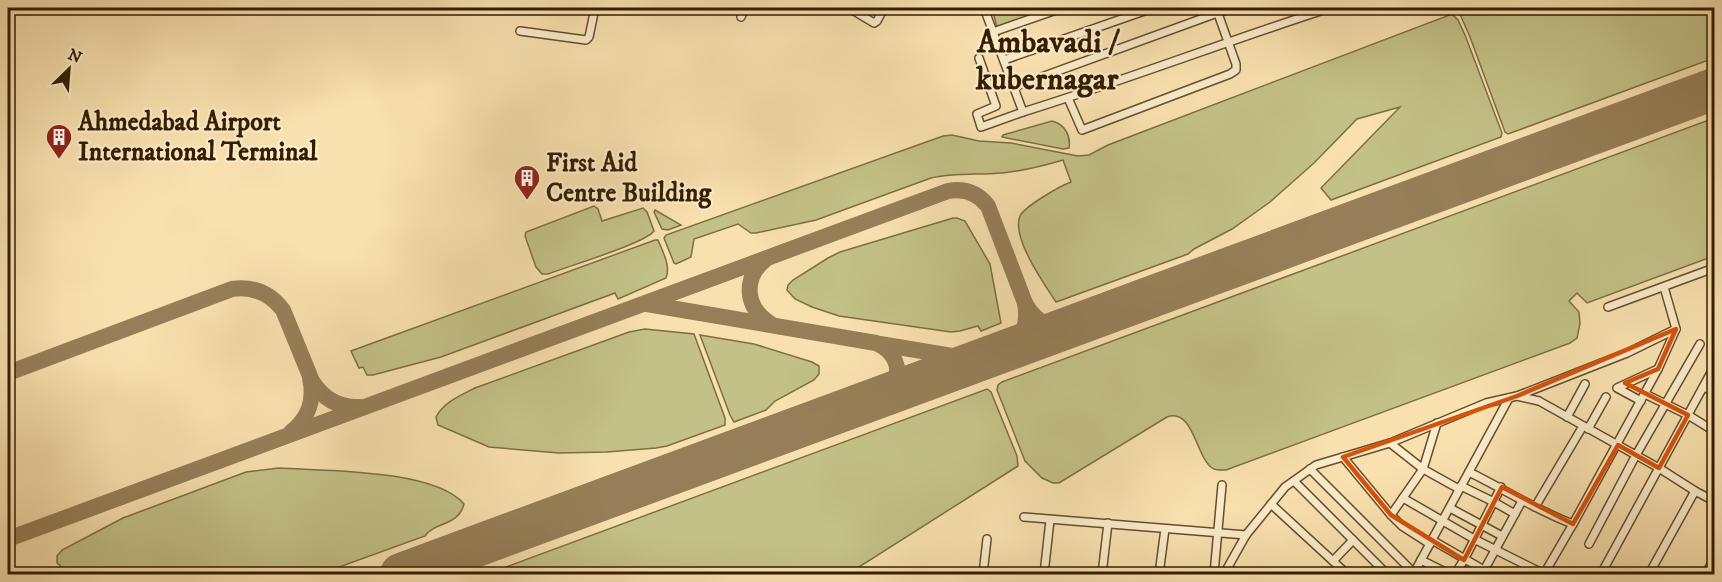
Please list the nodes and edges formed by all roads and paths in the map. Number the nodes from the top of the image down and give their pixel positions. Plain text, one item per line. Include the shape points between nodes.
1 (577, 8) edge
2 (745, 8) edge
3 (849, 8) edge
4 (884, 8) edge
5 (984, 8) edge
6 (1062, 8) edge
7 (1153, 8) edge
8 (1231, 8) edge
9 (1330, 8) edge
10 (594, 9) edge
11 (1217, 10) edge
12 (741, 17) dead end
13 (520, 32) dead end
14 (993, 32) junction
15 (1227, 42) junction
16 (980, 58) dead end
17 (1004, 60) junction
18 (1012, 84) junction
19 (990, 87) junction
20 (1068, 98) junction
21 (1023, 112) junction
22 (1714, 268) edge
23 (1664, 287) junction
24 (1608, 307) dead end
25 (1676, 329) junction
26 (1700, 344) dead end
27 (1714, 367) edge
28 (1658, 369) junction
29 (1585, 384) dead end
30 (1704, 387) junction
31 (1714, 392) edge
32 (1513, 397) junction
33 (1606, 397) dead end
34 (1643, 397) junction
35 (1665, 405) junction
36 (1688, 415) junction
37 (1567, 417) junction
38 (1437, 423) junction
39 (1586, 427) junction
40 (1714, 431) edge
41 (1390, 443) junction
42 (1618, 445) junction
43 (1636, 455) junction
44 (1343, 457) junction
45 (1659, 468) junction
46 (1310, 469) junction
47 (1424, 469) junction
48 (1469, 472) junction
49 (1294, 481) junction
50 (1222, 485) dead end
51 (1501, 487) junction
52 (1460, 488) junction
53 (1695, 491) junction
54 (1403, 498) junction
55 (1522, 501) junction
56 (1714, 501) edge
57 (1494, 502) junction
58 (1271, 504) junction
59 (1535, 507) junction
60 (1450, 508) junction
61 (1515, 514) junction
62 (1391, 515) junction
63 (1024, 518) dead end
64 (1050, 520) junction
65 (1443, 522) junction
66 (1108, 524) junction
67 (1482, 524) junction
68 (1574, 524) junction
69 (1165, 529) junction
70 (1218, 533) junction
71 (1246, 535) junction
72 (1502, 536) junction
73 (987, 539) dead end
74 (1474, 539) junction
75 (1353, 540) junction
76 (1431, 542) junction
77 (1589, 544) dead end
78 (1495, 549) junction
79 (1421, 560) junction
80 (1464, 560) junction
81 (1714, 560) edge
82 (1333, 561) junction
83 (1483, 572) edge
84 (983, 574) edge
85 (1044, 574) edge
86 (1102, 574) edge
87 (1159, 574) edge
88 (1214, 574) edge
89 (1224, 574) edge
90 (1347, 574) edge
91 (1387, 574) edge
92 (1414, 574) edge
93 (1449, 574) edge
94 (1455, 574) edge
95 (1544, 574) edge
96 (1601, 574) edge
97 (1649, 574) edge
98 (1705, 574) edge

1 - 10 street
2 - 12 street
3 - 4 street via 874,23
5 - 14 street
6 - 14 street
7 - 17 street
8 - 11 street
9 - 15 street
10 - 13 street via 586,40
11 - 15 street
11 - 18 street
14 - 17 street
15 - 20 street
15 - 20 street via 1236,64 1236,70 1230,74 1082,130
16 - 19 street
17 - 18 street
18 - 19 street
18 - 21 street
19 - 21 street via 996,106 977,114 981,127
20 - 21 street
22 - 23 street
23 - 24 street
23 - 25 street
25 - 28 street
25 - 32 street via 1627,353
26 - 35 street
27 - 30 street
28 - 34 street
28 - 34 street via 1617,388
29 - 37 street
30 - 31 street
30 - 36 street
32 - 37 street via 1539,401
32 - 38 street via 1486,403
32 - 48 street
33 - 39 street
34 - 35 street
34 - 42 street
35 - 36 street
35 - 43 street
36 - 40 street
36 - 45 street
37 - 39 street
38 - 41 street
38 - 47 street
39 - 42 street
39 - 59 street
41 - 44 street
41 - 47 street
42 - 43 street
42 - 68 street
43 - 45 street
43 - 77 street
44 - 46 street
44 - 62 street
45 - 53 street
45 - 96 street
46 - 49 street
46 - 92 street
47 - 52 street
47 - 54 street
48 - 51 street
48 - 52 street
49 - 58 street
49 - 75 street
50 - 70 street
51 - 55 street
51 - 57 street
52 - 57 street
52 - 60 street
53 - 56 street
53 - 97 street
54 - 62 street
54 - 65 street
55 - 59 street
55 - 61 street
57 - 61 street
57 - 67 street
58 - 71 street
58 - 82 street
59 - 68 street
60 - 65 street
60 - 67 street
61 - 72 street
62 - 76 street
63 - 64 street
64 - 66 street
64 - 85 street
65 - 74 street
65 - 76 street
66 - 69 street
66 - 86 street
67 - 72 street
67 - 74 street
68 - 95 street
69 - 70 street
69 - 87 street
70 - 71 street
70 - 88 street
71 - 89 street
72 - 78 street
73 - 84 street
74 - 78 street
74 - 80 street
75 - 82 street
75 - 91 street
76 - 79 street
76 - 80 street
78 - 83 street
78 - 95 street
79 - 92 street
79 - 93 street
80 - 83 street
80 - 94 street
81 - 98 street
82 - 90 street

